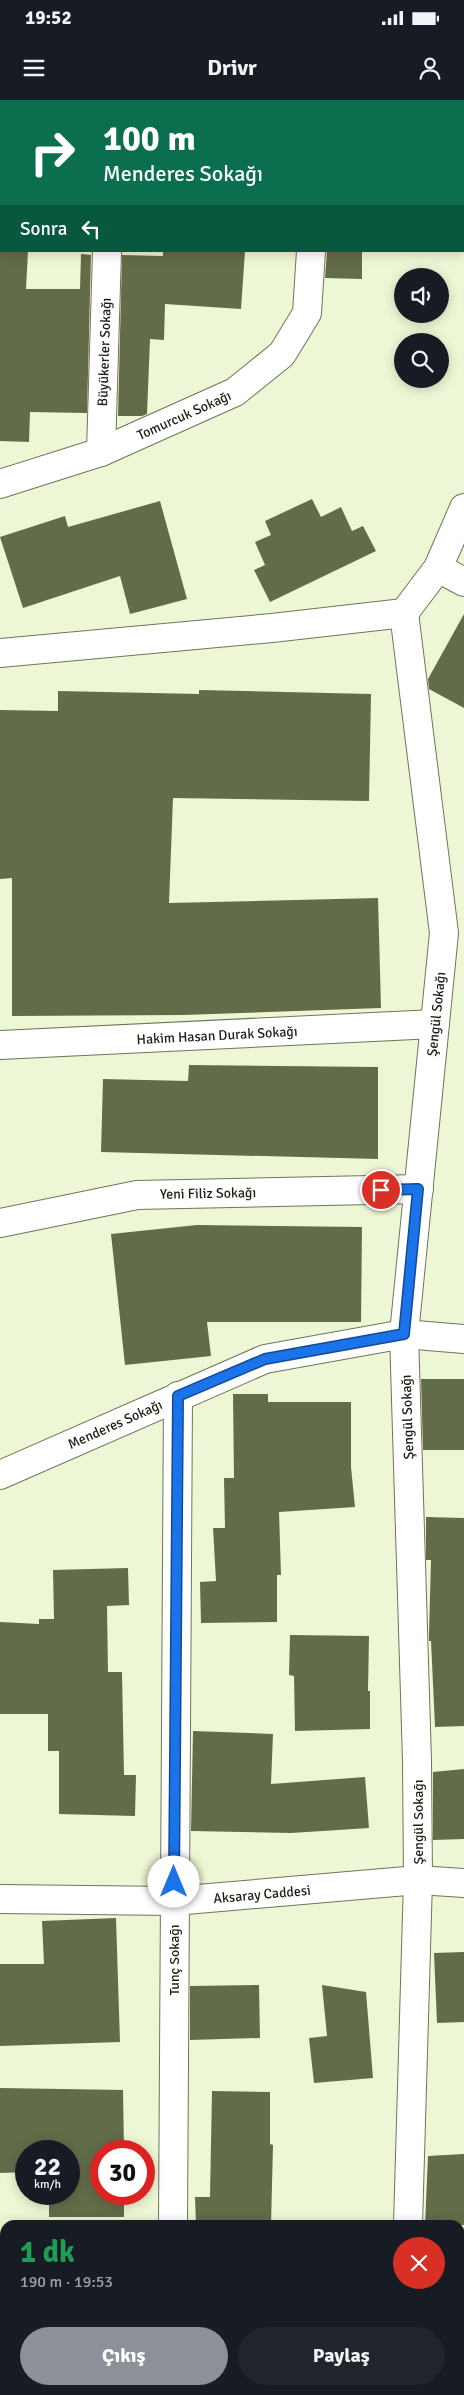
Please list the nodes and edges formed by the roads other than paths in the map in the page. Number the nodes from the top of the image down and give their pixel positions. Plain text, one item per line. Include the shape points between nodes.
1 (107, 252) edge
2 (311, 252) edge
3 (101, 452) junction
4 (0, 484) edge
5 (464, 508) edge
6 (438, 568) junction
7 (464, 582) edge
8 (404, 613) junction
9 (0, 653) edge
10 (454, 938) edge
11 (435, 1024) junction
12 (0, 1045) edge
13 (418, 1189) junction
14 (0, 1223) edge
15 (404, 1334) junction
16 (464, 1339) edge
17 (178, 1396) junction
18 (0, 1476) edge
19 (418, 1880) junction
20 (464, 1883) edge
21 (0, 1899) edge
22 (174, 1901) junction
23 (173, 2220) edge
24 (408, 2220) edge

1 - 3 street, Büyükerler Sokağı
2 - 3 street, Tomurcuk Sokağı via 307,313 282,354 235,392
3 - 4 street, Tomurcuk Sokağı
5 - 6 street
6 - 7 street
6 - 8 street
8 - 9 street
8 - 10 street, Şengül Sokağı
10 - 11 street, Şengül Sokağı
11 - 12 street, Hakim Hasan Durak Sokağı
11 - 13 street, Şengül Sokağı
13 - 14 street, Yeni Filiz Sokağı via 137,1195
13 - 15 street, Şengül Sokağı
15 - 16 street, Menderes Sokağı
15 - 17 street, Menderes Sokağı via 265,1359
15 - 19 street, Şengül Sokağı
17 - 18 street, Menderes Sokağı
17 - 22 street, Tunç Sokağı
19 - 20 street, Aksaray Caddesi
19 - 22 street, Aksaray Caddesi
19 - 24 street, Şengül Sokağı
21 - 22 street, Aksaray Caddesi
22 - 23 street, Tunç Sokağı

